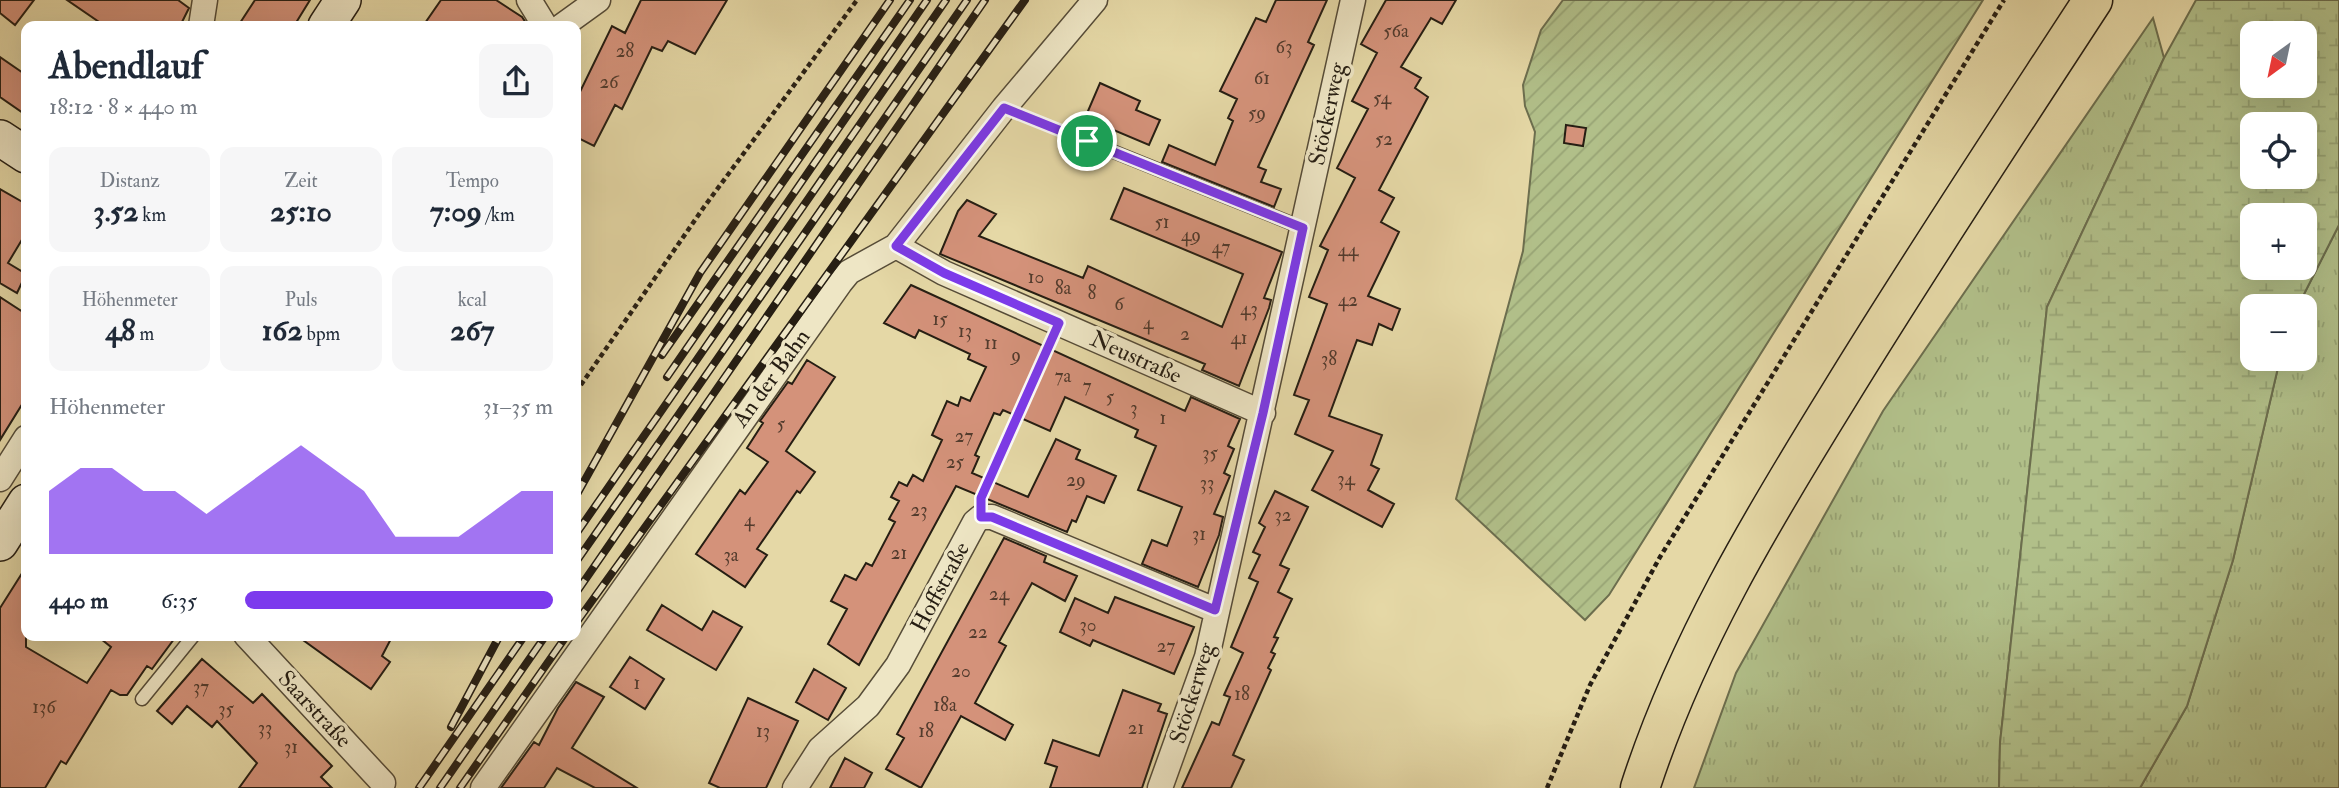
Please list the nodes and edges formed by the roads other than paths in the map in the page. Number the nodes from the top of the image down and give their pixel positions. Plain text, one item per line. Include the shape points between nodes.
1 (205, 0) edge
2 (343, 0) edge
3 (529, 0) edge
4 (598, 0) edge
5 (1095, 0) edge
6 (1353, 0) edge
7 (2093, 0) edge
8 (202, 21) edge
9 (329, 21) edge
10 (542, 21) edge
11 (569, 21) edge
12 (0, 138) edge
13 (1087, 141) road end
14 (21, 152) edge
15 (1303, 228) junction
16 (896, 246) junction
17 (1263, 413) junction
18 (21, 446) edge
19 (0, 479) edge
20 (21, 510) edge
21 (0, 543) edge
22 (1215, 610) junction
23 (189, 641) edge
24 (252, 641) edge
25 (142, 699) dead end
26 (383, 783) dead end
27 (483, 788) edge
28 (795, 788) edge
29 (1160, 788) edge
30 (1640, 788) edge

1 - 8 street
2 - 9 main road
3 - 10 street
4 - 11 street
5 - 16 street, An der Bahn
6 - 15 street, Stöckerweg
7 - 30 highway via 1762,519 1686,664
12 - 14 main road
13 - 15 lane
15 - 17 street, Stöckerweg
16 - 17 street, Neustraße via 944,273
16 - 27 street, An der Bahn via 849,272 840,283
17 - 22 street, Stöckerweg
18 - 19 street
20 - 21 main road
22 - 28 street, Hoffstraße via 992,517 981,517 898,665 868,706 820,749
22 - 29 street, Stöckerweg via 1195,693
23 - 25 lane
24 - 26 street, Saarstraße

